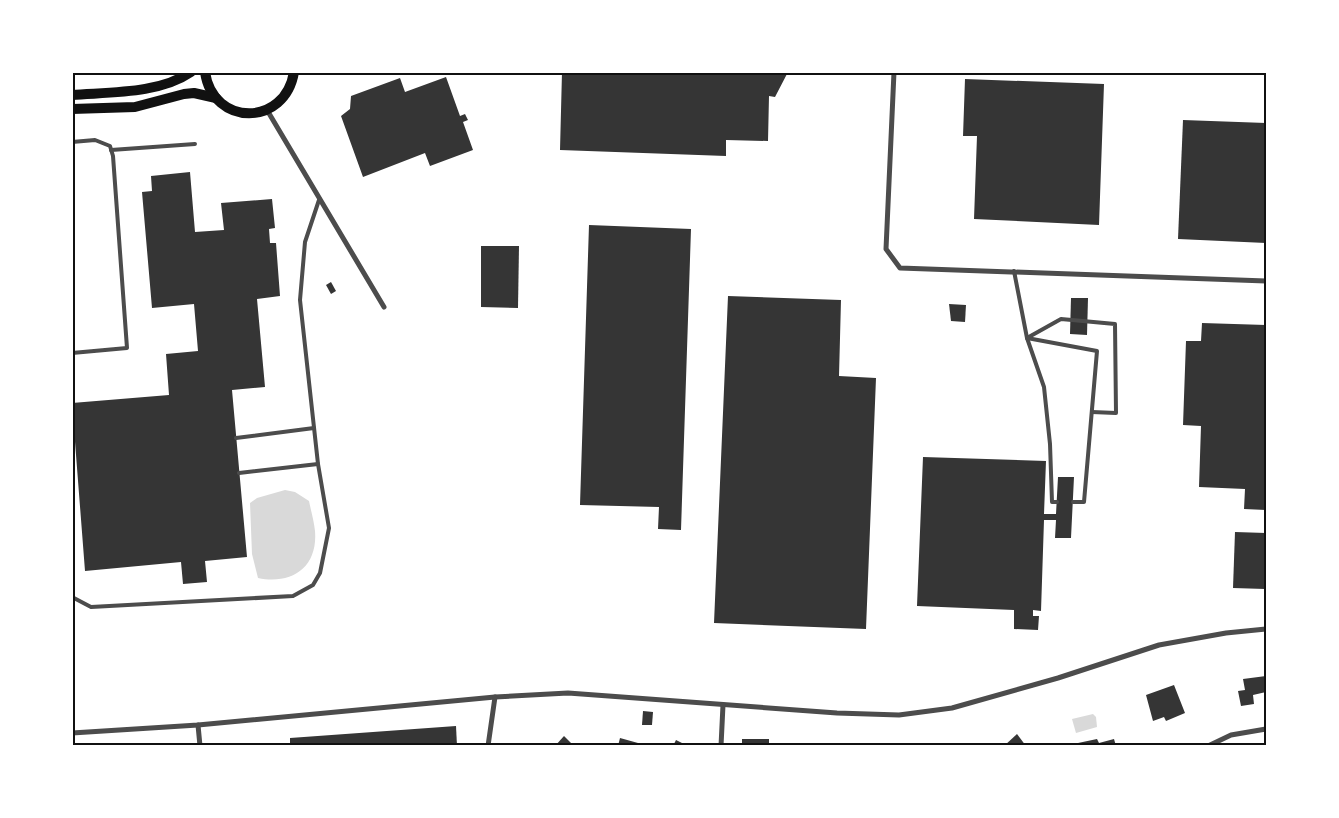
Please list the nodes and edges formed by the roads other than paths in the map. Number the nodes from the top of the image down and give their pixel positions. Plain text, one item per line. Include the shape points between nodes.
1 (191, 72) edge
2 (205, 72) edge
3 (894, 72) edge
4 (294, 73) edge
5 (72, 94) edge
6 (216, 98) junction
7 (72, 109) edge
8 (267, 110) junction
9 (72, 142) edge
10 (195, 144) dead end
11 (111, 150) junction
12 (319, 200) junction
13 (1014, 271) junction
14 (1266, 281) edge
15 (384, 307) dead end
16 (1027, 338) junction
17 (72, 353) edge
18 (1092, 412) junction
19 (314, 428) junction
20 (236, 438) dead end
21 (318, 464) junction
22 (239, 473) dead end
23 (1057, 502) dead end
24 (1073, 502) dead end
25 (72, 597) edge
26 (1266, 629) edge
27 (495, 697) junction
28 (723, 705) junction
29 (198, 725) junction
30 (1266, 729) edge
31 (72, 733) edge
32 (200, 746) edge
33 (488, 746) edge
34 (721, 746) edge
35 (1208, 746) edge

1 - 5 main road via 174,83
2 - 6 main road via 208,87
3 - 13 street via 886,249 900,268
4 - 8 main road via 285,96
6 - 7 main road via 194,93 135,107
6 - 8 main road via 239,113
8 - 12 street
9 - 11 lane via 95,140 110,146
10 - 11 lane
11 - 17 lane via 127,348
12 - 15 street
12 - 19 lane via 305,242 300,300
13 - 14 street
13 - 16 lane
16 - 18 lane via 1097,351
16 - 18 lane via 1061,319 1115,324 1116,413
16 - 23 lane via 1044,387 1052,502
18 - 24 lane via 1084,502
19 - 20 lane
19 - 21 lane
21 - 22 lane
21 - 25 lane via 329,528 320,573 313,585 303,592 293,596 91,607
26 - 28 street via 1159,645 952,708 899,715
27 - 28 street via 568,693
27 - 29 street
27 - 33 street
28 - 34 street
29 - 31 street
29 - 32 street
30 - 35 street via 1231,735

